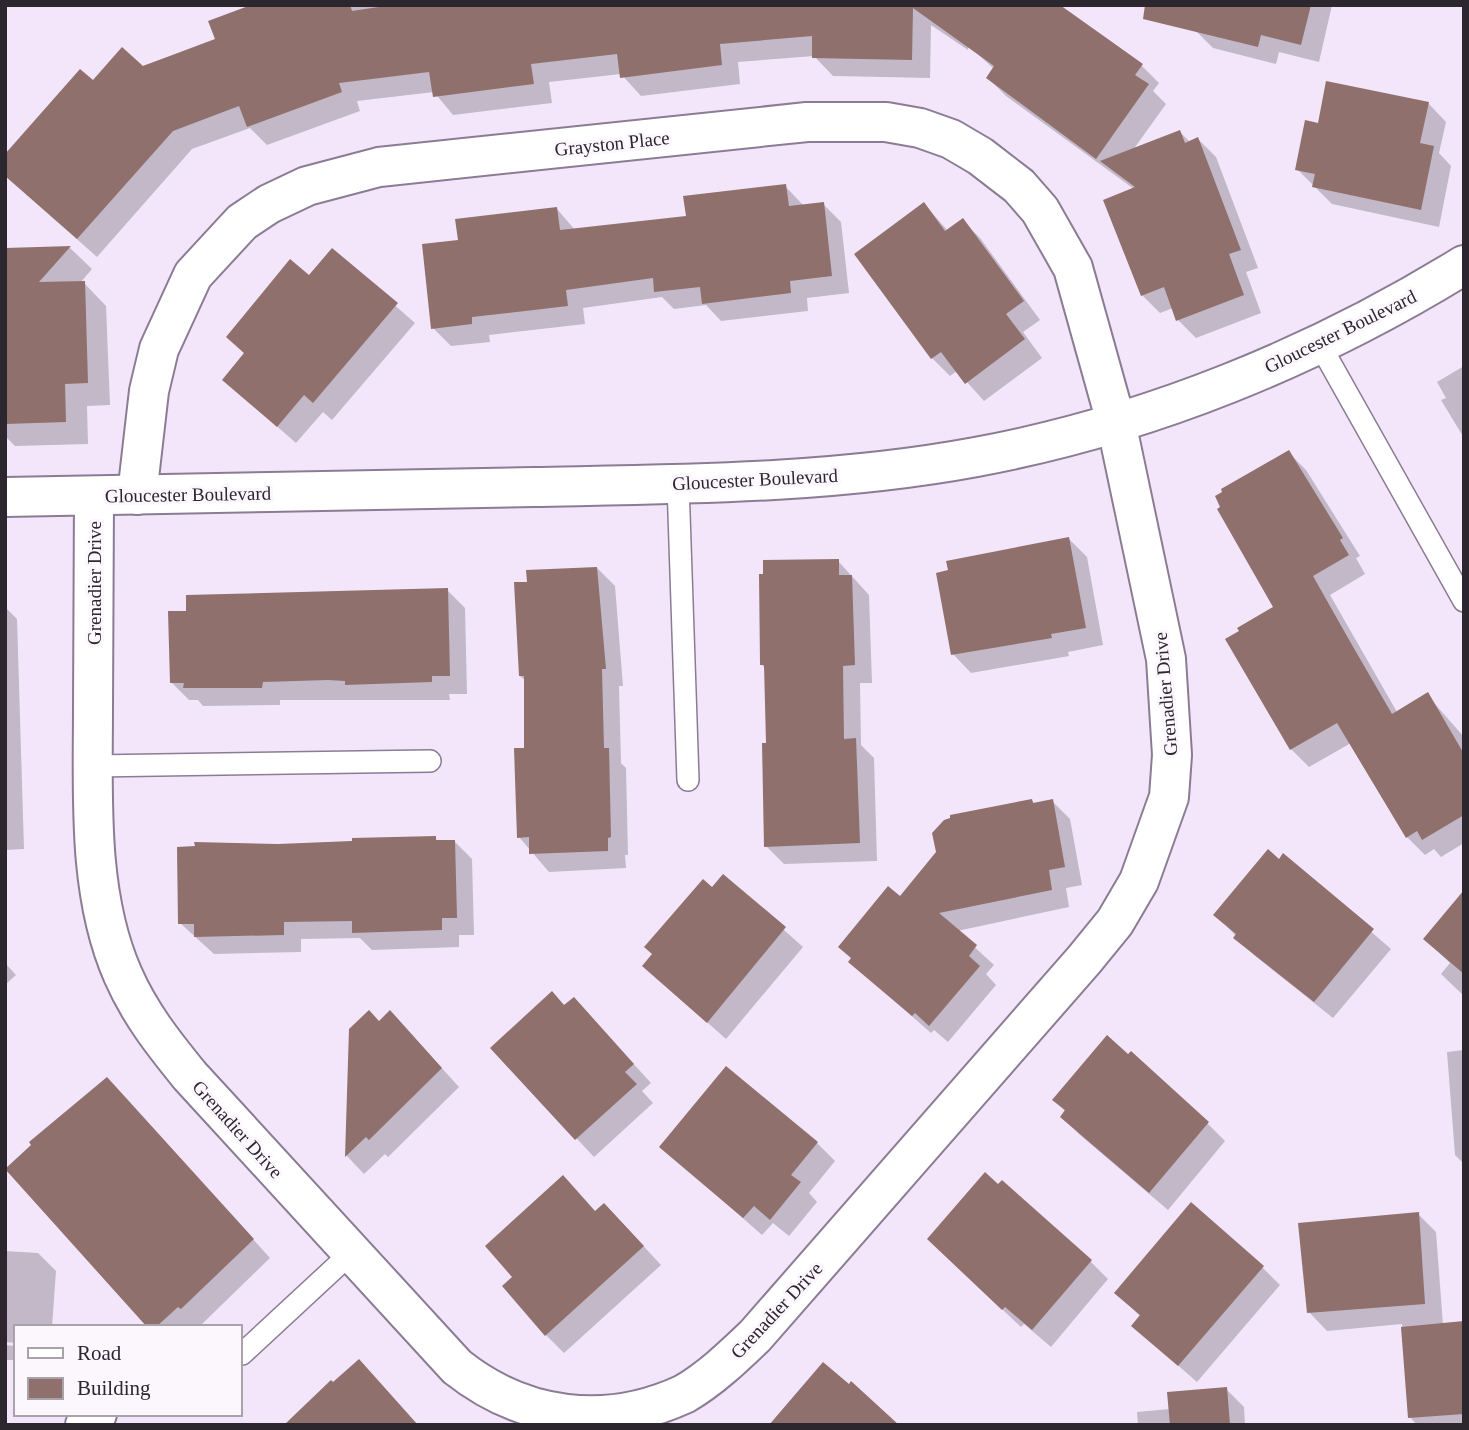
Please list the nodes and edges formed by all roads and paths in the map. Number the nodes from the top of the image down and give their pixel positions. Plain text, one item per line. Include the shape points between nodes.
1 (1464, 265) edge
2 (1320, 345) junction
3 (1116, 422) junction
4 (678, 484) junction
5 (94, 495) junction
6 (137, 495) junction
7 (5, 497) edge
8 (1464, 601) edge
9 (430, 761) dead end
10 (93, 766) junction
11 (688, 780) dead end
12 (351, 1253) junction
13 (242, 1354) dead end

1 - 2 street, Gloucester Boulevard
2 - 3 street, Gloucester Boulevard via 1206,392
2 - 8 lane
3 - 4 street, Gloucester Boulevard via 976,457 899,469
3 - 6 street, Grayston Place via 1073,268 1040,210 1018,186 981,156 920,128 886,122 807,122 379,167 338,176 269,204 217,246 192,275 173,313 149,391
3 - 12 street, Grenadier Drive via 1166,659 1170,710 1168,797 1139,881 1115,922 1084,960 755,1336 683,1394 644,1410 603,1419 532,1410 485,1389 457,1367
4 - 6 street, Gloucester Boulevard
4 - 11 lane
5 - 6 street, Gloucester Boulevard
5 - 7 street, Gloucester Boulevard
5 - 10 street, Grenadier Drive
9 - 10 lane
10 - 12 street, Grenadier Drive via 98,869 106,922 122,974 150,1027
12 - 13 lane

